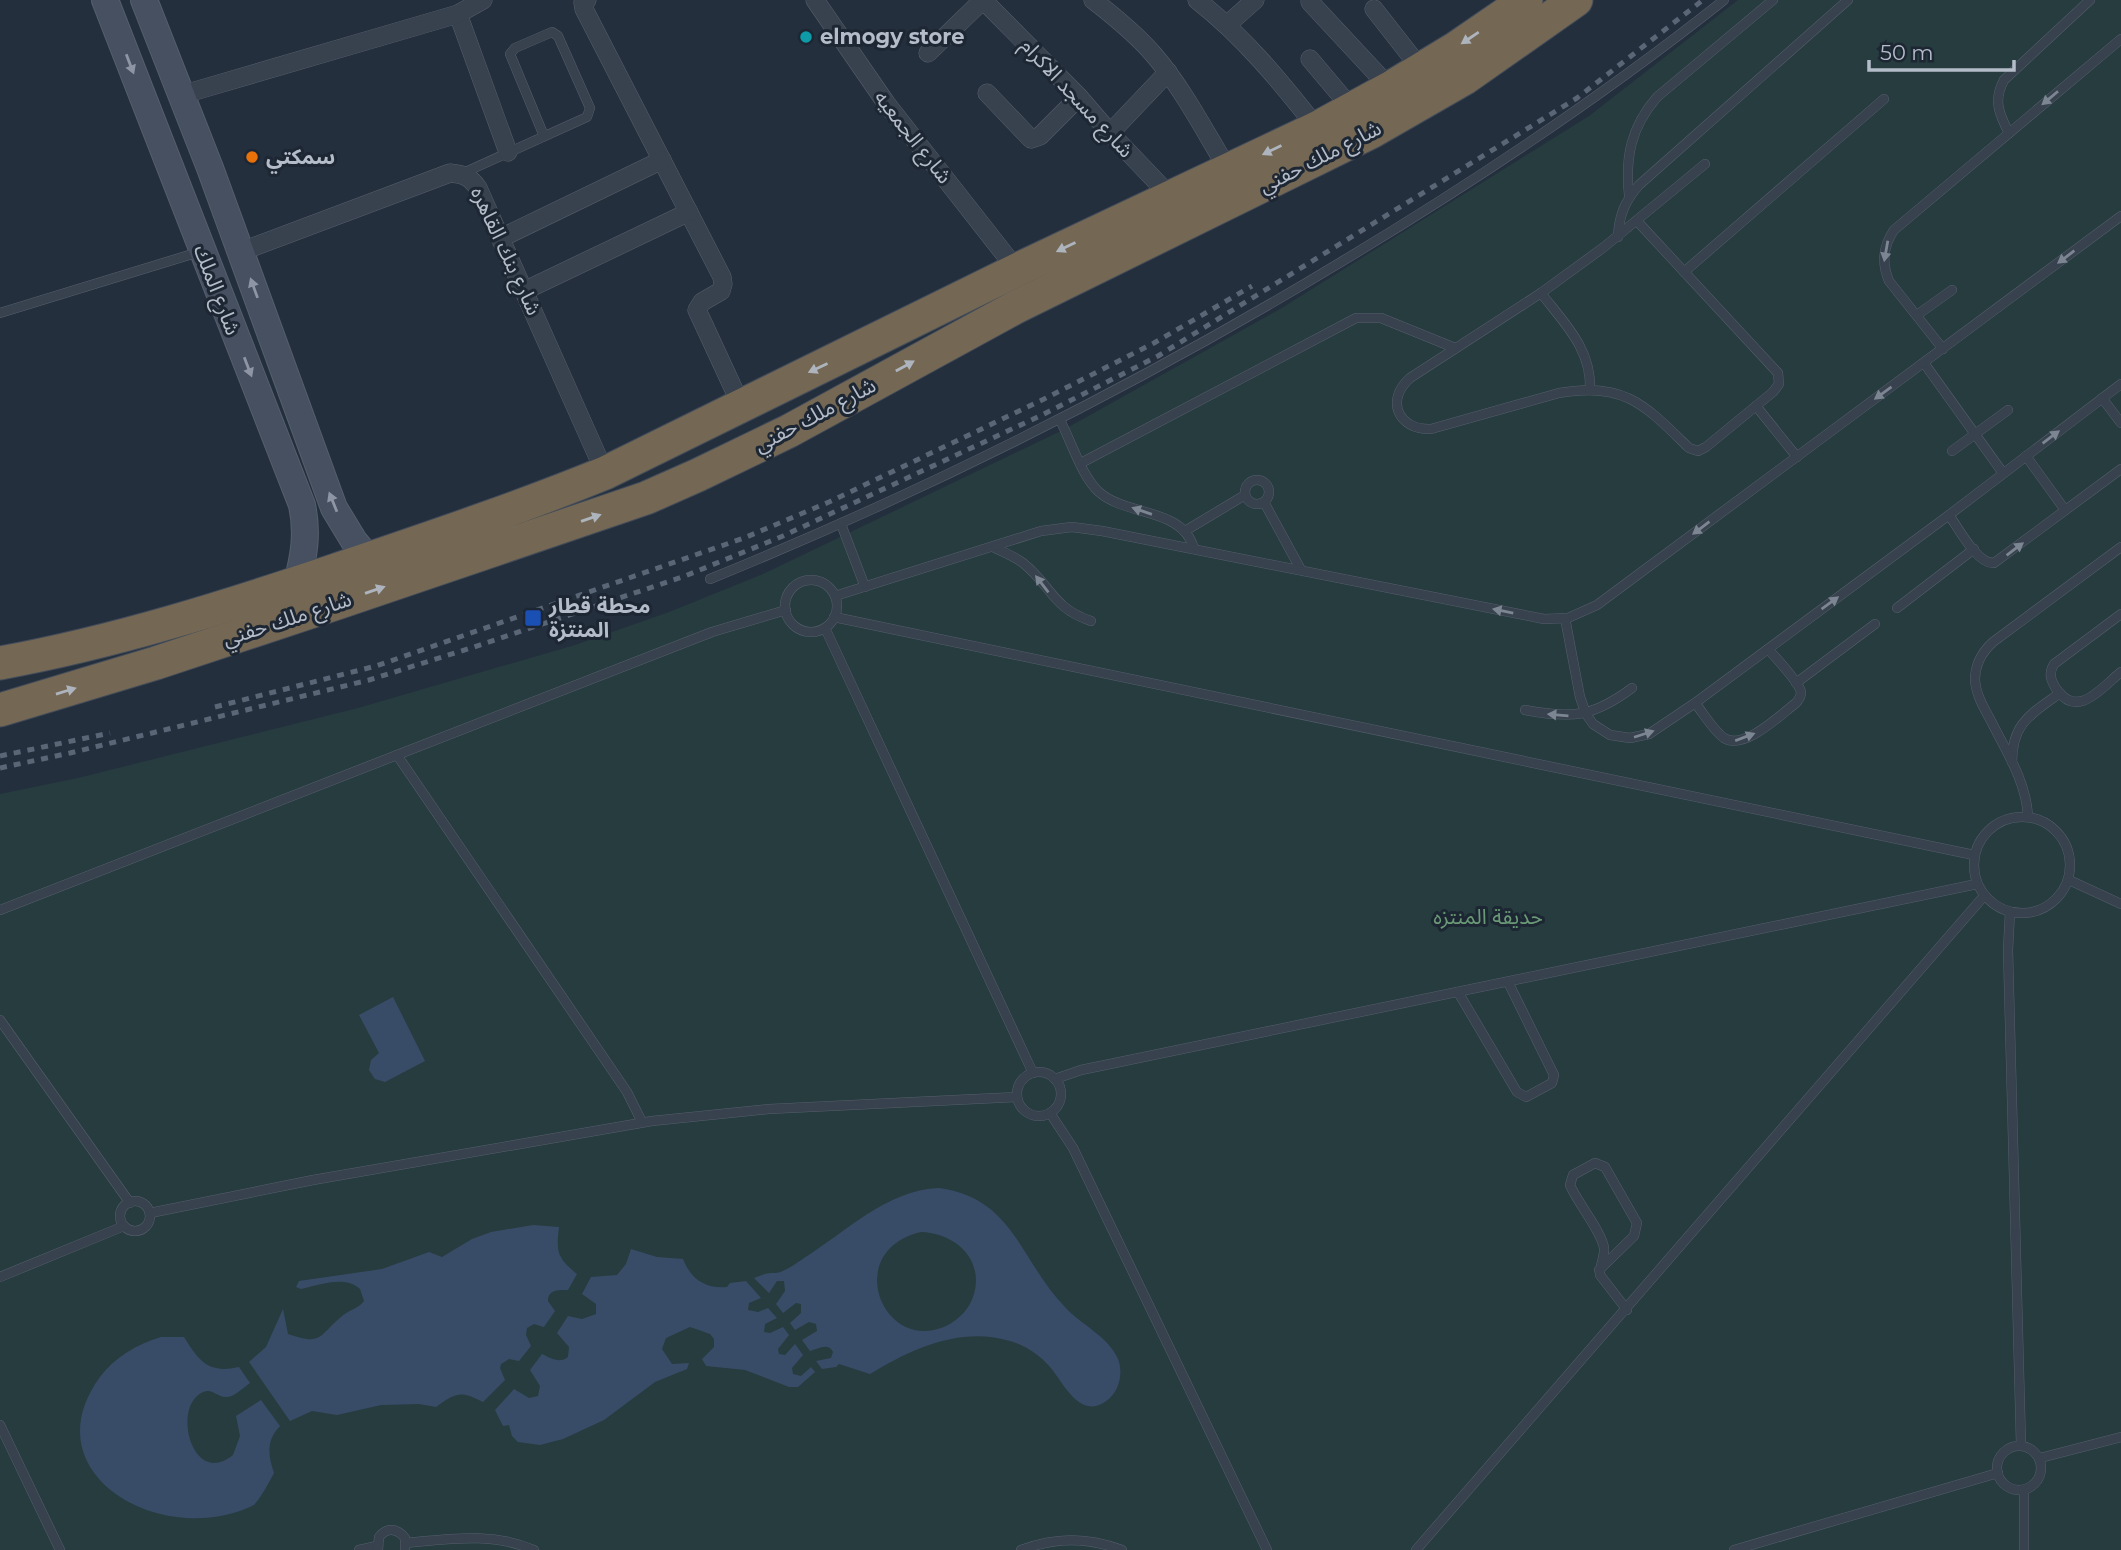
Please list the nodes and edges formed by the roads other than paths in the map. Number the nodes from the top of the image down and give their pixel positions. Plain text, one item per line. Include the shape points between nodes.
1 (105, 0) edge
2 (144, 0) edge
3 (483, 0) edge
4 (587, 0) edge
5 (816, 0) edge
6 (983, 0) edge
7 (1093, 0) edge
8 (1197, 0) edge
9 (1255, 0) edge
10 (1527, 0) edge
11 (1576, 0) edge
12 (1724, 0) edge
13 (1773, 0) edge
14 (1848, 0) edge
15 (2090, 0) edge
16 (1310, 2) dead end
17 (1374, 9) dead end
18 (458, 14) junction
19 (1228, 24) junction
20 (2121, 39) edge
21 (928, 53) dead end
22 (1310, 58) dead end
23 (1421, 69) junction
24 (1168, 72) junction
25 (1390, 89) junction
26 (987, 93) dead end
27 (181, 95) junction
28 (1079, 97) junction
29 (1884, 99) dead end
30 (1353, 110) junction
31 (1317, 128) junction
32 (1110, 133) junction
33 (2009, 133) junction
34 (544, 136) junction
35 (508, 152) junction
36 (662, 160) junction
37 (1705, 164) dead end
38 (209, 168) junction
39 (1229, 171) junction
40 (461, 174) junction
41 (175, 181) junction
42 (1629, 195) junction
43 (1171, 197) junction
44 (689, 212) junction
45 (2121, 216) edge
46 (1637, 222) junction
47 (501, 237) junction
48 (1618, 237) junction
49 (202, 251) junction
50 (240, 252) junction
51 (1017, 270) junction
52 (1684, 272) junction
53 (526, 290) junction
54 (1952, 290) dead end
55 (1541, 293) junction
56 (0, 313) edge
57 (1917, 315) junction
58 (1455, 348) junction
59 (1943, 349) junction
60 (1924, 363) junction
61 (2121, 384) edge
62 (1590, 390) junction
63 (754, 398) junction
64 (2102, 398) junction
65 (1756, 406) junction
66 (2008, 410) dead end
67 (1060, 420) junction
68 (2121, 423) edge
69 (789, 431) junction
70 (1975, 434) junction
71 (683, 435) junction
72 (1952, 451) dead end
73 (2026, 456) junction
74 (1797, 457) junction
75 (1081, 463) junction
76 (2121, 469) edge
77 (605, 473) junction
78 (2003, 473) junction
79 (698, 475) junction
80 (1245, 495) junction
81 (1264, 502) junction
82 (2065, 510) junction
83 (1949, 515) junction
84 (841, 524) junction
85 (1185, 531) junction
86 (993, 547) junction
87 (2121, 547) edge
88 (1194, 549) junction
89 (1973, 549) junction
90 (369, 559) junction
91 (1300, 570) junction
92 (710, 579) dead end
93 (297, 583) junction
94 (865, 587) junction
95 (835, 596) junction
96 (1897, 608) dead end
97 (786, 610) junction
98 (2121, 614) edge
99 (834, 617) junction
100 (1565, 618) junction
101 (1091, 621) dead end
102 (1875, 624) dead end
103 (825, 628) junction
104 (1768, 649) junction
105 (0, 663) edge
106 (2121, 672) edge
107 (1796, 683) junction
108 (1632, 688) dead end
109 (2060, 693) junction
110 (1695, 703) junction
111 (0, 710) edge
112 (1525, 710) dead end
113 (1586, 714) junction
114 (397, 755) junction
115 (2012, 764) junction
116 (2028, 817) junction
117 (1974, 855) junction
118 (2069, 880) junction
119 (1977, 884) junction
120 (1984, 896) junction
121 (2121, 904) edge
122 (0, 909) edge
123 (2010, 912) junction
124 (1508, 982) junction
125 (1458, 992) junction
126 (0, 1020) edge
127 (1034, 1073) junction
128 (1055, 1079) junction
129 (1017, 1097) junction
130 (1050, 1113) junction
131 (642, 1122) junction
132 (130, 1203) junction
133 (150, 1213) junction
134 (124, 1226) junction
135 (1599, 1270) junction
136 (0, 1277) edge
137 (1626, 1310) junction
138 (0, 1425) edge
139 (2121, 1437) edge
140 (2021, 1445) junction
141 (2040, 1458) junction
142 (1998, 1473) junction
143 (2024, 1490) junction
144 (406, 1547) edge
145 (378, 1548) edge
146 (60, 1550) edge
147 (359, 1550) edge
148 (534, 1550) edge
149 (1021, 1550) edge
150 (1122, 1550) edge
151 (1267, 1550) edge
152 (1416, 1550) edge
153 (1734, 1550) edge
154 (2024, 1550) edge

1 -> 41 street, شارع الملك
2 - 27 street, شارع الملك
3 - 18 street
4 - 36 street via 584,9
5 - 51 street, شارع الجمعيه via 886,103
6 - 21 street
6 - 28 street, شارع مسجد الاكرام
7 - 24 street via 1141,40
8 - 19 street
9 - 19 street
10 -> 23 highway, شارع ملك حفني
69 -> 11 highway, شارع ملك حفني via 957,337 1418,106
12 - 67 lane via 1601,95 1505,159 1274,302
13 - 42 lane via 1645,111 1630,144
14 - 42 lane
15 - 33 lane via 2004,80 1997,103
16 - 25 street
17 - 23 street
18 - 27 street
18 - 35 street
19 - 31 street
20 -> 33 lane
22 - 30 street
23 - 25 highway, شارع ملك حفني
24 - 32 street
24 - 39 street
25 - 30 highway, شارع ملك حفني
26 - 28 street via 1031,139 1040,136
27 - 38 street, شارع الملك
28 - 32 street, شارع مسجد الاكرام
29 - 52 lane
30 - 31 highway, شارع ملك حفني
31 -> 39 highway, شارع ملك حفني
32 - 43 street, شارع مسجد الاكرام
33 -> 57 lane via 1889,237 1884,254 1886,273
34 - 34 lane via 590,113 558,36 552,32 510,54
34 - 35 lane
35 - 40 lane
36 - 44 street
36 - 47 street
37 - 46 lane
38 - 41 street
38 - 50 street, شارع الملك
39 - 43 highway, شارع ملك حفني
40 - 47 street, شارع بنك القاهره via 478,188
40 - 50 street, شارع بنك القاهره via 450,173
41 - 49 street, شارع الملك
42 - 48 lane via 1618,222
43 -> 51 highway, شارع ملك حفني
44 - 53 street
44 - 63 street via 723,284 721,291 696,310
45 -> 59 lane
46 - 48 lane
46 - 52 lane
47 - 53 street, شارع بنك القاهره
48 - 55 lane
49 - 56 lane
49 -> 93 street, شارع الملك via 302,505 306,545
90 -> 50 street, شارع الملك via 334,508
51 -> 63 highway, شارع ملك حفني
52 - 65 lane via 1778,373 1777,388
53 - 77 street, شارع بنك القاهره
54 - 57 lane
55 - 58 lane
55 - 62 lane via 1582,348
57 - 59 lane
58 - 62 lane via 1402,385 1397,407 1409,425 1431,429 1559,393
58 - 75 lane via 1381,318 1356,318
59 - 60 lane
60 - 70 lane
60 -> 74 lane
61 - 64 lane
62 - 65 lane via 1635,400 1698,451
63 - 69 highway via 761,403 767,424
63 - 71 highway, شارع ملك حفني
64 - 68 lane
73 -> 64 lane
65 - 74 lane
66 - 70 lane
67 - 75 lane
67 - 84 lane
69 - 79 highway, شارع ملك حفني
70 - 72 lane
70 - 78 lane
71 - 77 highway, شارع ملك حفني
71 - 79 highway via 695,436 709,454
73 - 78 lane
73 - 82 lane
74 -> 100 lane via 1597,605
85 -> 75 lane via 1176,523 1103,495 1091,484
76 - 82 lane
77 - 90 highway, شارع ملك حفني
78 - 83 lane
111 -> 79 highway, شارع ملك حفني via 340,602 646,498
80 - 81 lane via 1253,503
80 - 81 lane via 1251,481 1262,480 1270,493
80 - 85 lane
81 - 91 lane
89 -> 82 lane via 1984,561 2000,561
83 - 89 lane
104 -> 83 lane
84 - 92 lane
84 - 94 lane
85 - 88 lane
86 - 88 lane via 1041,531 1072,527
86 - 94 lane
101 -> 86 lane via 1061,606 1023,563
87 - 115 lane via 1993,642 1980,658 1976,689
88 - 91 lane
89 - 96 lane
90 - 93 highway, شارع ملك حفني
100 -> 91 lane via 1544,619
93 - 105 highway, شارع ملك حفني via 100,642
94 - 95 lane
95 - 97 lane via 821,582 808,580 791,591
95 - 99 lane
97 - 103 lane via 797,628 811,632
97 - 114 lane via 722,628
98 - 109 lane via 2054,664 2051,679
99 - 103 lane
99 - 117 lane
100 - 113 lane
102 - 107 lane
103 - 127 lane
104 - 107 lane
104 - 110 lane
106 - 109 lane via 2082,702 2072,703
110 -> 107 lane via 1724,738 1743,741 1799,700
108 - 113 lane
109 - 115 lane via 2018,729
113 -> 110 lane via 1610,735 1640,737
113 -> 112 lane via 1563,716
114 - 122 lane
114 - 131 lane via 627,1092
115 - 116 lane via 2026,797
116 - 117 lane via 1999,822 1979,842
116 - 118 lane via 2044,821 2063,839 2071,863
117 - 119 lane
118 - 121 lane
118 - 123 lane via 2046,908 2028,914
119 - 120 lane
119 - 124 lane
120 - 123 lane
120 - 137 lane
123 - 140 lane
124 - 125 lane
124 - 125 lane via 1554,1075 1549,1085 1526,1097 1517,1092
125 - 128 lane
126 - 132 lane
127 - 128 lane
127 - 129 lane via 1023,1079
128 - 130 lane via 1061,1097
129 - 130 lane via 1026,1112
129 - 131 lane via 769,1109
130 - 151 lane via 1073,1148
131 - 133 lane
132 - 133 lane via 144,1205
132 - 134 lane via 121,1213
133 - 134 lane via 142,1230
134 - 136 lane
135 - 135 lane via 1602,1242 1569,1181 1595,1163 1605,1167 1637,1223 1634,1236
135 - 137 lane
137 - 152 lane
138 - 146 lane
139 - 141 lane
140 - 141 lane
140 - 142 lane via 2002,1453
141 - 143 lane via 2041,1475
142 - 143 lane via 2004,1485
142 - 153 lane
143 - 154 lane
144 - 145 lane via 401,1533 391,1529 382,1533
144 - 148 lane via 482,1538
145 - 147 lane
149 - 150 lane via 1064,1539

